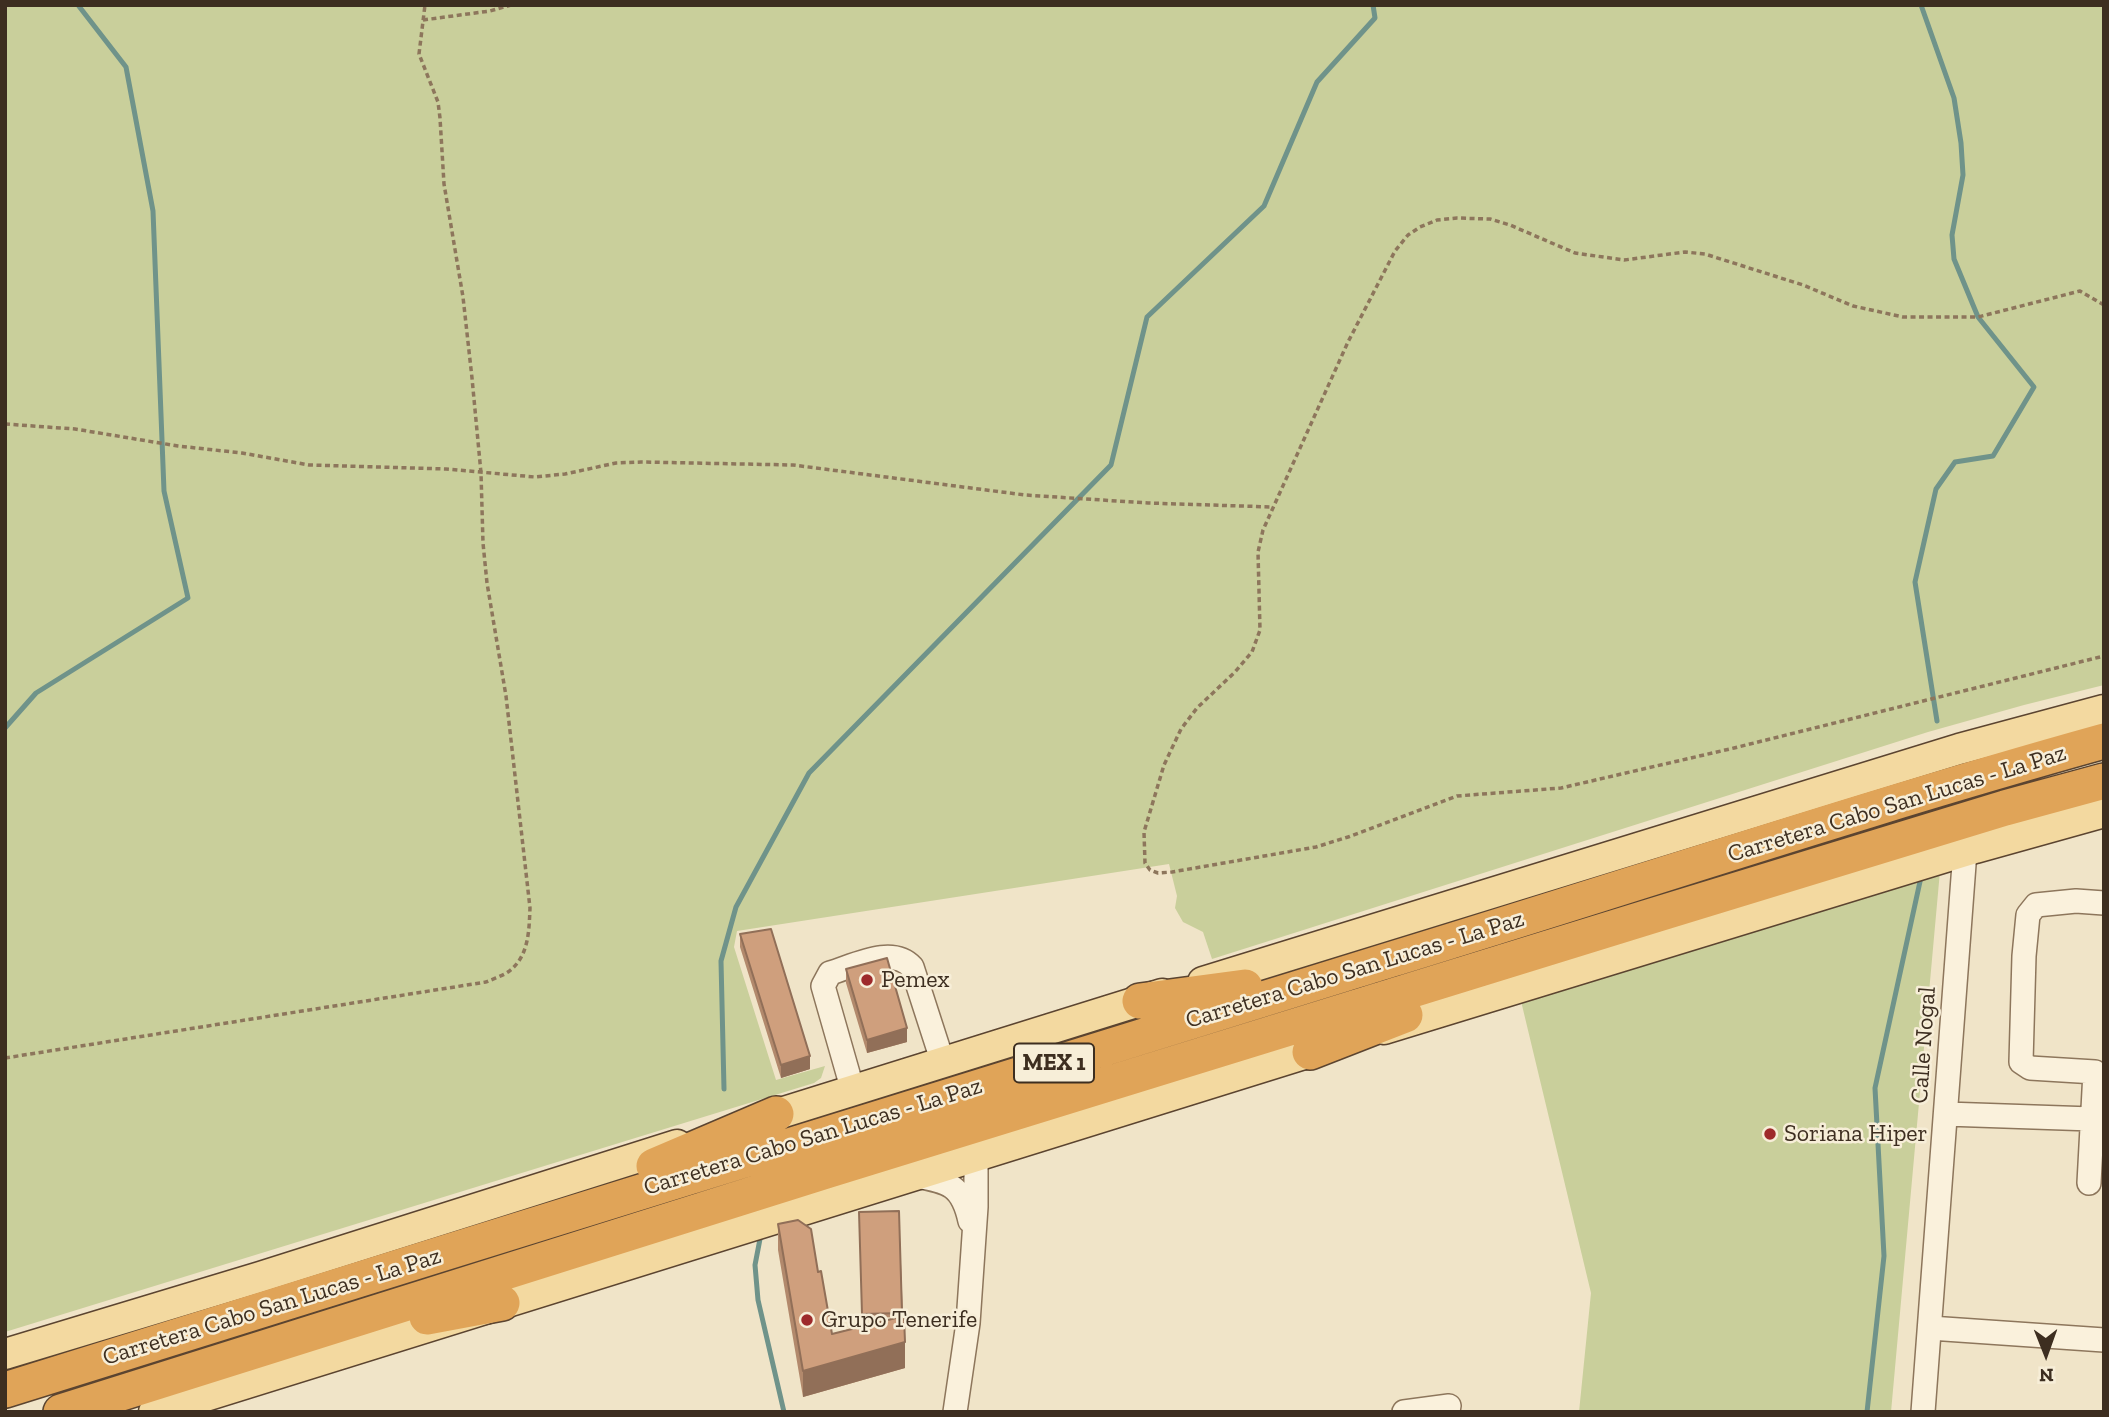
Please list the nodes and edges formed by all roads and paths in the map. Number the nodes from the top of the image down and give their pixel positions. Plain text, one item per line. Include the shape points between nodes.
1 (425, 5) edge
2 (510, 5) edge
3 (423, 20) junction
4 (2104, 305) edge
5 (5, 424) edge
6 (481, 473) junction
7 (1272, 507) junction
8 (2104, 656) edge
9 (2104, 710) edge
10 (2104, 741) edge
11 (2104, 781) edge
12 (2104, 812) edge
13 (1965, 850) junction
14 (2104, 893) edge
15 (2076, 901) junction
16 (2104, 903) edge
17 (1655, 915) junction
18 (1392, 960) junction
19 (1140, 1001) junction
20 (1310, 1052) junction
21 (5, 1058) edge
22 (943, 1063) junction
23 (853, 1091) junction
24 (776, 1114) junction
25 (1945, 1114) junction
26 (2092, 1119) junction
27 (986, 1153) junction
28 (913, 1175) junction
29 (2090, 1183) dead end
30 (972, 1234) junction
31 (456, 1249) junction
32 (502, 1303) junction
33 (1930, 1328) junction
34 (2104, 1340) edge
35 (289, 1341) junction
36 (5, 1354) edge
37 (5, 1390) edge
38 (1449, 1406) dead end
39 (1409, 1411) edge
40 (61, 1412) edge
41 (153, 1412) edge
42 (955, 1412) edge
43 (1923, 1412) edge

1 - 3 path
2 - 3 path
3 - 6 path via 419,54 439,110 444,184 463,297
4 - 7 path via 2080,292 1978,317 1903,317 1853,306 1704,254 1624,260 1575,253 1490,219 1437,220 1408,235 1395,251
5 - 6 path via 87,430 309,465
6 - 7 path via 549,476 641,462 793,465 1025,495
6 - 21 path via 487,583 506,696 530,908 523,954 508,972 486,982
7 - 8 path via 1259,541 1260,631 1252,652 1181,729 1161,776 1144,832 1145,863 1158,873 1316,847 1457,796 1561,788
9 - 19 main road via 1959,749
10 - 18 highway, Carretera Cabo San Lucas - La Paz / MEX 1
11 - 17 highway, Carretera Cabo San Lucas - La Paz / MEX 1
12 - 13 main road
13 - 20 main road
13 - 25 street, Calle Nogal
14 - 15 street
15 - 16 street
15 - 26 street via 2036,905 2028,915 2021,1062 2030,1068 2095,1072
17 - 20 highway via 1546,966
17 - 35 highway, Carretera Cabo San Lucas - La Paz / MEX 1
18 - 19 highway via 1328,965 1260,985
18 - 31 highway, Carretera Cabo San Lucas - La Paz / MEX 1
19 - 22 main road
20 - 27 main road
22 - 23 main road
22 - 23 street via 912,967 905,960 882,958 830,973 823,986
23 - 24 main road
24 - 31 highway
24 - 36 main road
25 - 26 street
25 - 33 street, Calle Nogal
26 - 29 street
27 - 28 main road
27 - 30 street via 976,1165
28 - 30 street via 944,1181 957,1191 967,1207
28 - 32 main road
30 - 42 street via 968,1322
31 - 37 highway, Carretera Cabo San Lucas - La Paz / MEX 1
32 - 35 highway
32 - 41 main road
33 - 34 street
33 - 43 street, Calle Nogal
35 - 40 highway, Carretera Cabo San Lucas - La Paz / MEX 1
38 - 39 street

